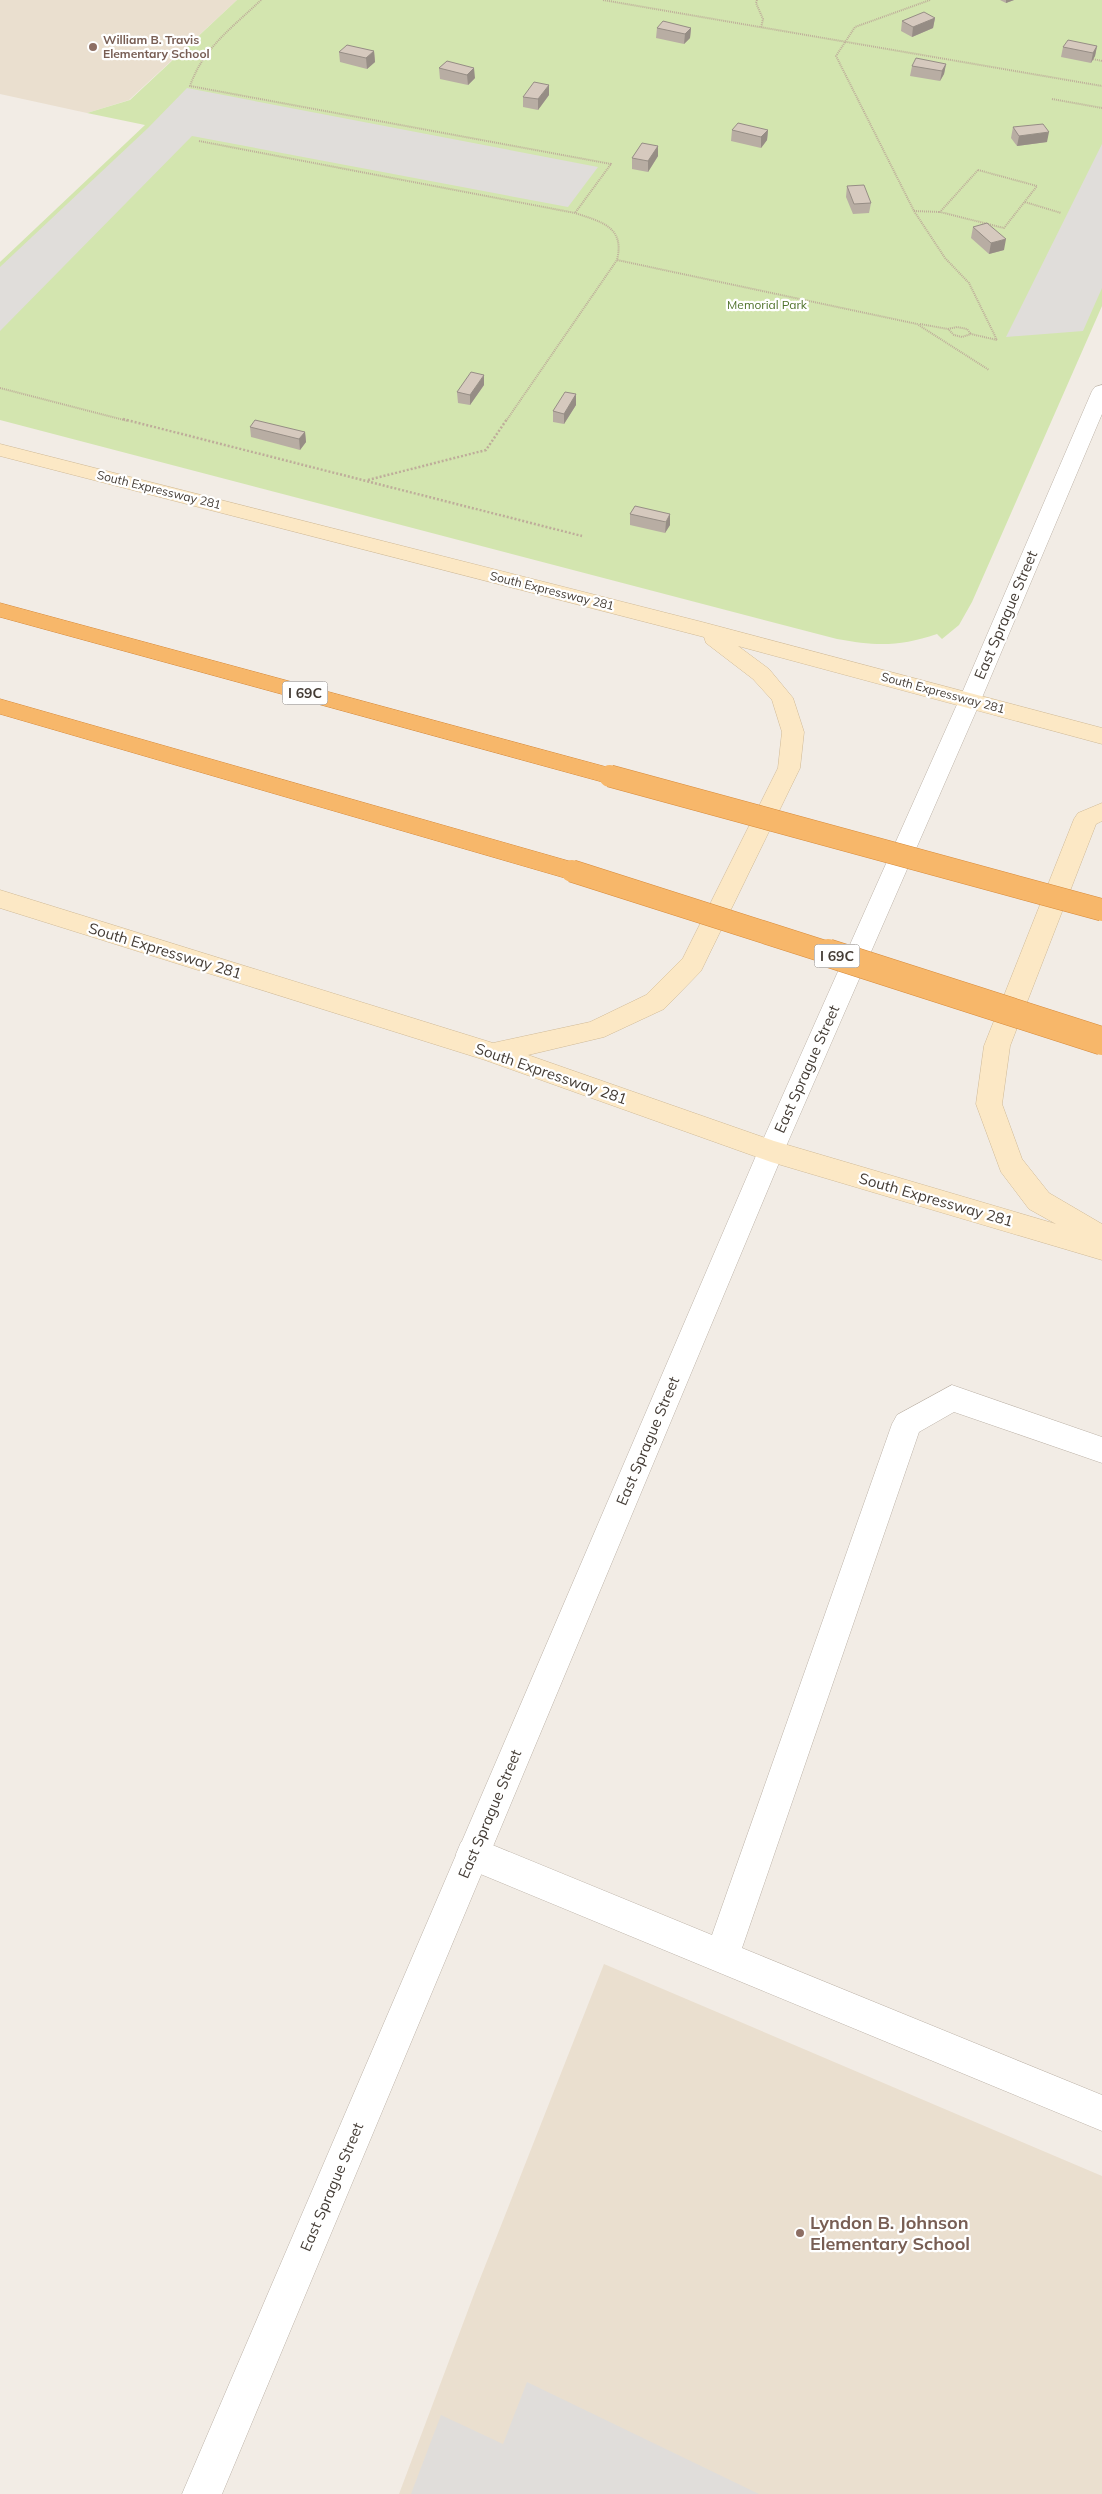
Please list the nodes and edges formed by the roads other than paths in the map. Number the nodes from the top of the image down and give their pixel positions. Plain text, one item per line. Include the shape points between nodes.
1 (1102, 391) edge
2 (0, 450) edge
3 (0, 610) edge
4 (702, 629) junction
5 (970, 700) junction
6 (0, 706) edge
7 (1102, 736) edge
8 (1102, 811) edge
9 (0, 900) edge
10 (1102, 910) edge
11 (1102, 1041) edge
12 (493, 1053) junction
13 (771, 1151) junction
14 (1102, 1237) edge
15 (1102, 1249) edge
16 (1102, 1450) edge
17 (473, 1854) junction
18 (722, 1957) junction
19 (1102, 2113) edge
20 (202, 2494) edge

1 - 5 street, East Sprague Street
2 - 4 main road, South Expressway 281
3 - 10 highway, I 69C, bridge
4 - 5 main road, South Expressway 281
4 - 12 main road via 761,674 782,698 793,732 789,768 692,964 655,1002 594,1030
5 - 7 main road, South Expressway 281
5 - 13 street, East Sprague Street
6 - 11 highway, I 69C, bridge via 572,871
8 - 14 main road via 1086,819 997,1046 989,1104 1010,1164 1039,1201
9 - 12 main road, South Expressway 281
12 - 13 main road, South Expressway 281
13 - 15 main road, South Expressway 281
13 - 17 street, East Sprague Street
16 - 18 street via 952,1398 907,1424
17 - 18 street
17 - 20 street, East Sprague Street
18 - 19 street

